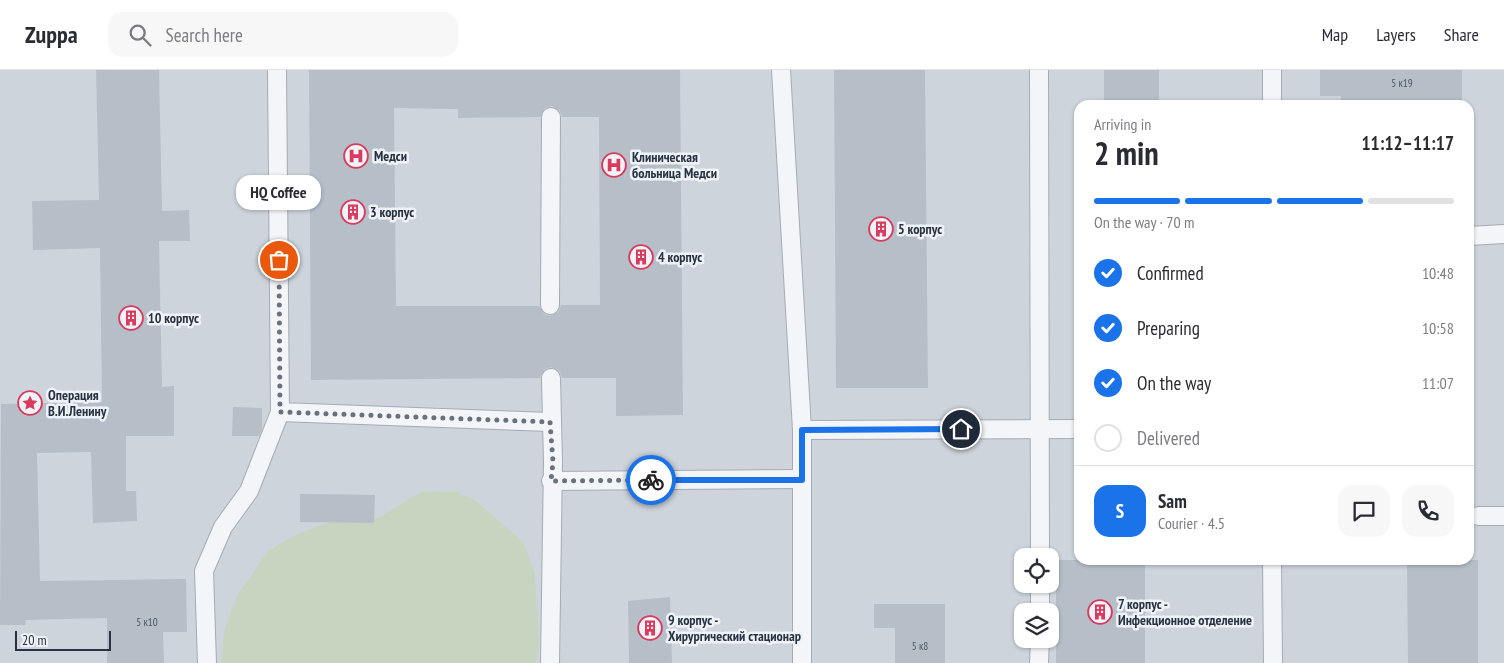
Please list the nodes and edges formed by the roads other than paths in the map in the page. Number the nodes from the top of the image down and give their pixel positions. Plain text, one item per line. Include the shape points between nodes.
1 (278, 70) edge
2 (781, 70) edge
3 (1039, 70) edge
4 (1272, 70) edge
5 (1272, 100) edge
6 (551, 117) dead end
7 (1504, 234) edge
8 (1474, 236) edge
9 (550, 306) dead end
10 (551, 378) dead end
11 (280, 412) junction
12 (550, 422) junction
13 (1041, 429) junction
14 (802, 430) junction
15 (1074, 430) edge
16 (802, 480) junction
17 (551, 481) junction
18 (1478, 516) dead end
19 (1504, 516) edge
20 (1040, 548) edge
21 (1272, 565) edge
22 (1040, 648) edge
23 (207, 663) edge
24 (550, 663) edge
25 (802, 663) edge
26 (1040, 663) edge
27 (1273, 663) edge

1 - 11 lane
2 - 14 lane
3 - 13 lane
4 - 5 lane
6 - 9 lane
7 - 8 lane
10 - 12 lane
11 - 12 lane
11 - 23 lane via 249,491 223,527 204,571
12 - 17 lane
13 - 14 lane
13 - 15 lane
13 - 20 lane
14 - 16 lane
16 - 17 lane
16 - 25 lane
17 - 24 lane
18 - 19 lane
21 - 27 lane
22 - 26 lane

